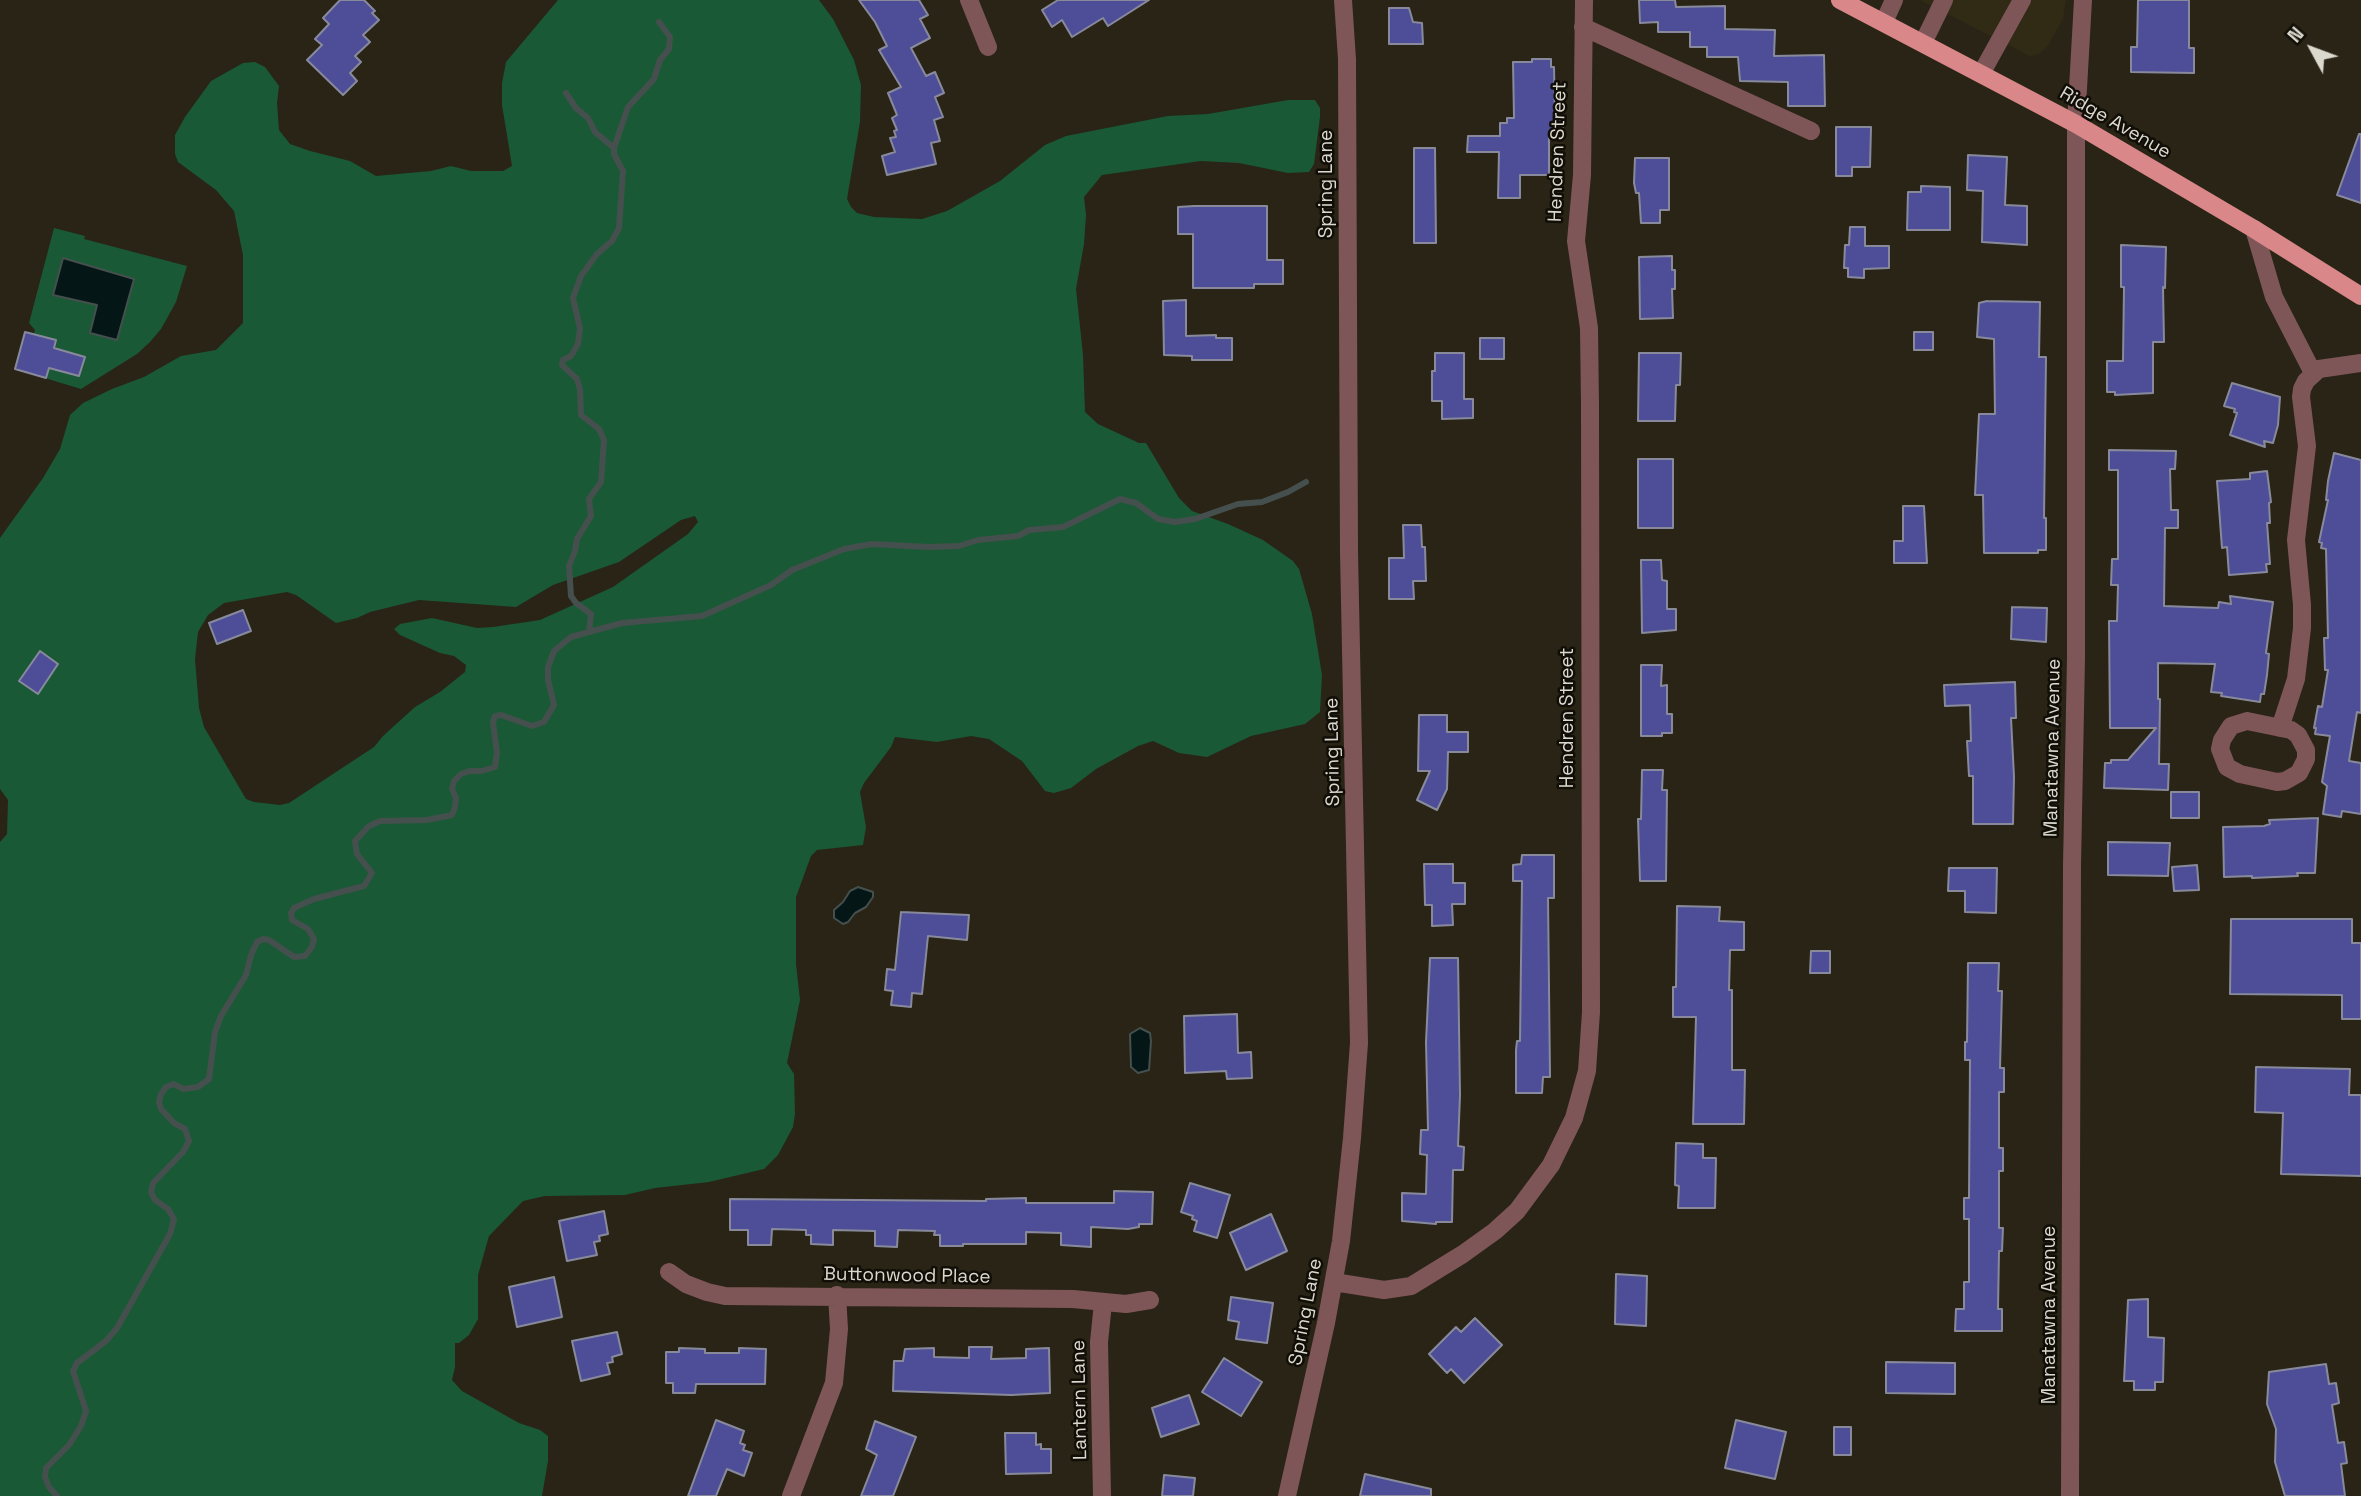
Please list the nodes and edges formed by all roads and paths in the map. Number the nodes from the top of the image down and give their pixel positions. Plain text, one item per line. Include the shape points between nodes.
1 (969, 0) edge
2 (1343, 0) edge
3 (1584, 0) edge
4 (1840, 0) edge
5 (1894, 0) edge
6 (1944, 0) edge
7 (2083, 0) edge
8 (2013, 3) edge
9 (1884, 22) junction
10 (1583, 27) junction
11 (1923, 43) junction
12 (988, 47) dead end
13 (1981, 74) junction
14 (2076, 124) junction
15 (1811, 131) dead end
16 (2254, 229) junction
17 (2361, 296) edge
18 (2361, 363) edge
19 (2313, 373) junction
20 (2280, 727) junction
21 (669, 1272) dead end
22 (1334, 1283) junction
23 (837, 1296) junction
24 (1150, 1300) dead end
25 (1103, 1303) junction
26 (791, 1496) edge
27 (1102, 1496) edge
28 (1287, 1496) edge
29 (2070, 1496) edge

1 - 12 street
2 - 22 street, Spring Lane via 1359,1043
3 - 10 street, Hendren Street
4 - 9 main road, Ridge Avenue
5 - 9 street
6 - 11 street
7 - 14 street, Manatawna Avenue
8 - 13 street
9 - 11 main road, Ridge Avenue
10 - 15 street
10 - 22 street, Hendren Street via 1582,175 1576,242 1589,328 1591,1012 1587,1071 1574,1118 1551,1165 1517,1211 1494,1231 1411,1286 1384,1290
11 - 13 main road, Ridge Avenue
13 - 14 main road, Ridge Avenue
14 - 16 main road, Ridge Avenue
14 - 29 street, Manatawna Avenue
16 - 17 main road, Ridge Avenue
16 - 19 street via 2274,298
18 - 19 street
19 - 20 street via 2301,397 2306,446 2296,540 2301,641 2296,679
20 - 20 street via 2247,721 2231,726 2221,749 2227,766 2240,774 2277,782 2293,778 2303,766 2305,750 2298,735
21 - 23 street, Buttonwood Place via 686,1284 725,1296
22 - 28 street, Spring Lane
23 - 25 street, Buttonwood Place
23 - 26 street via 834,1383
24 - 25 street, Buttonwood Place
25 - 27 street, Lantern Lane via 1099,1342

